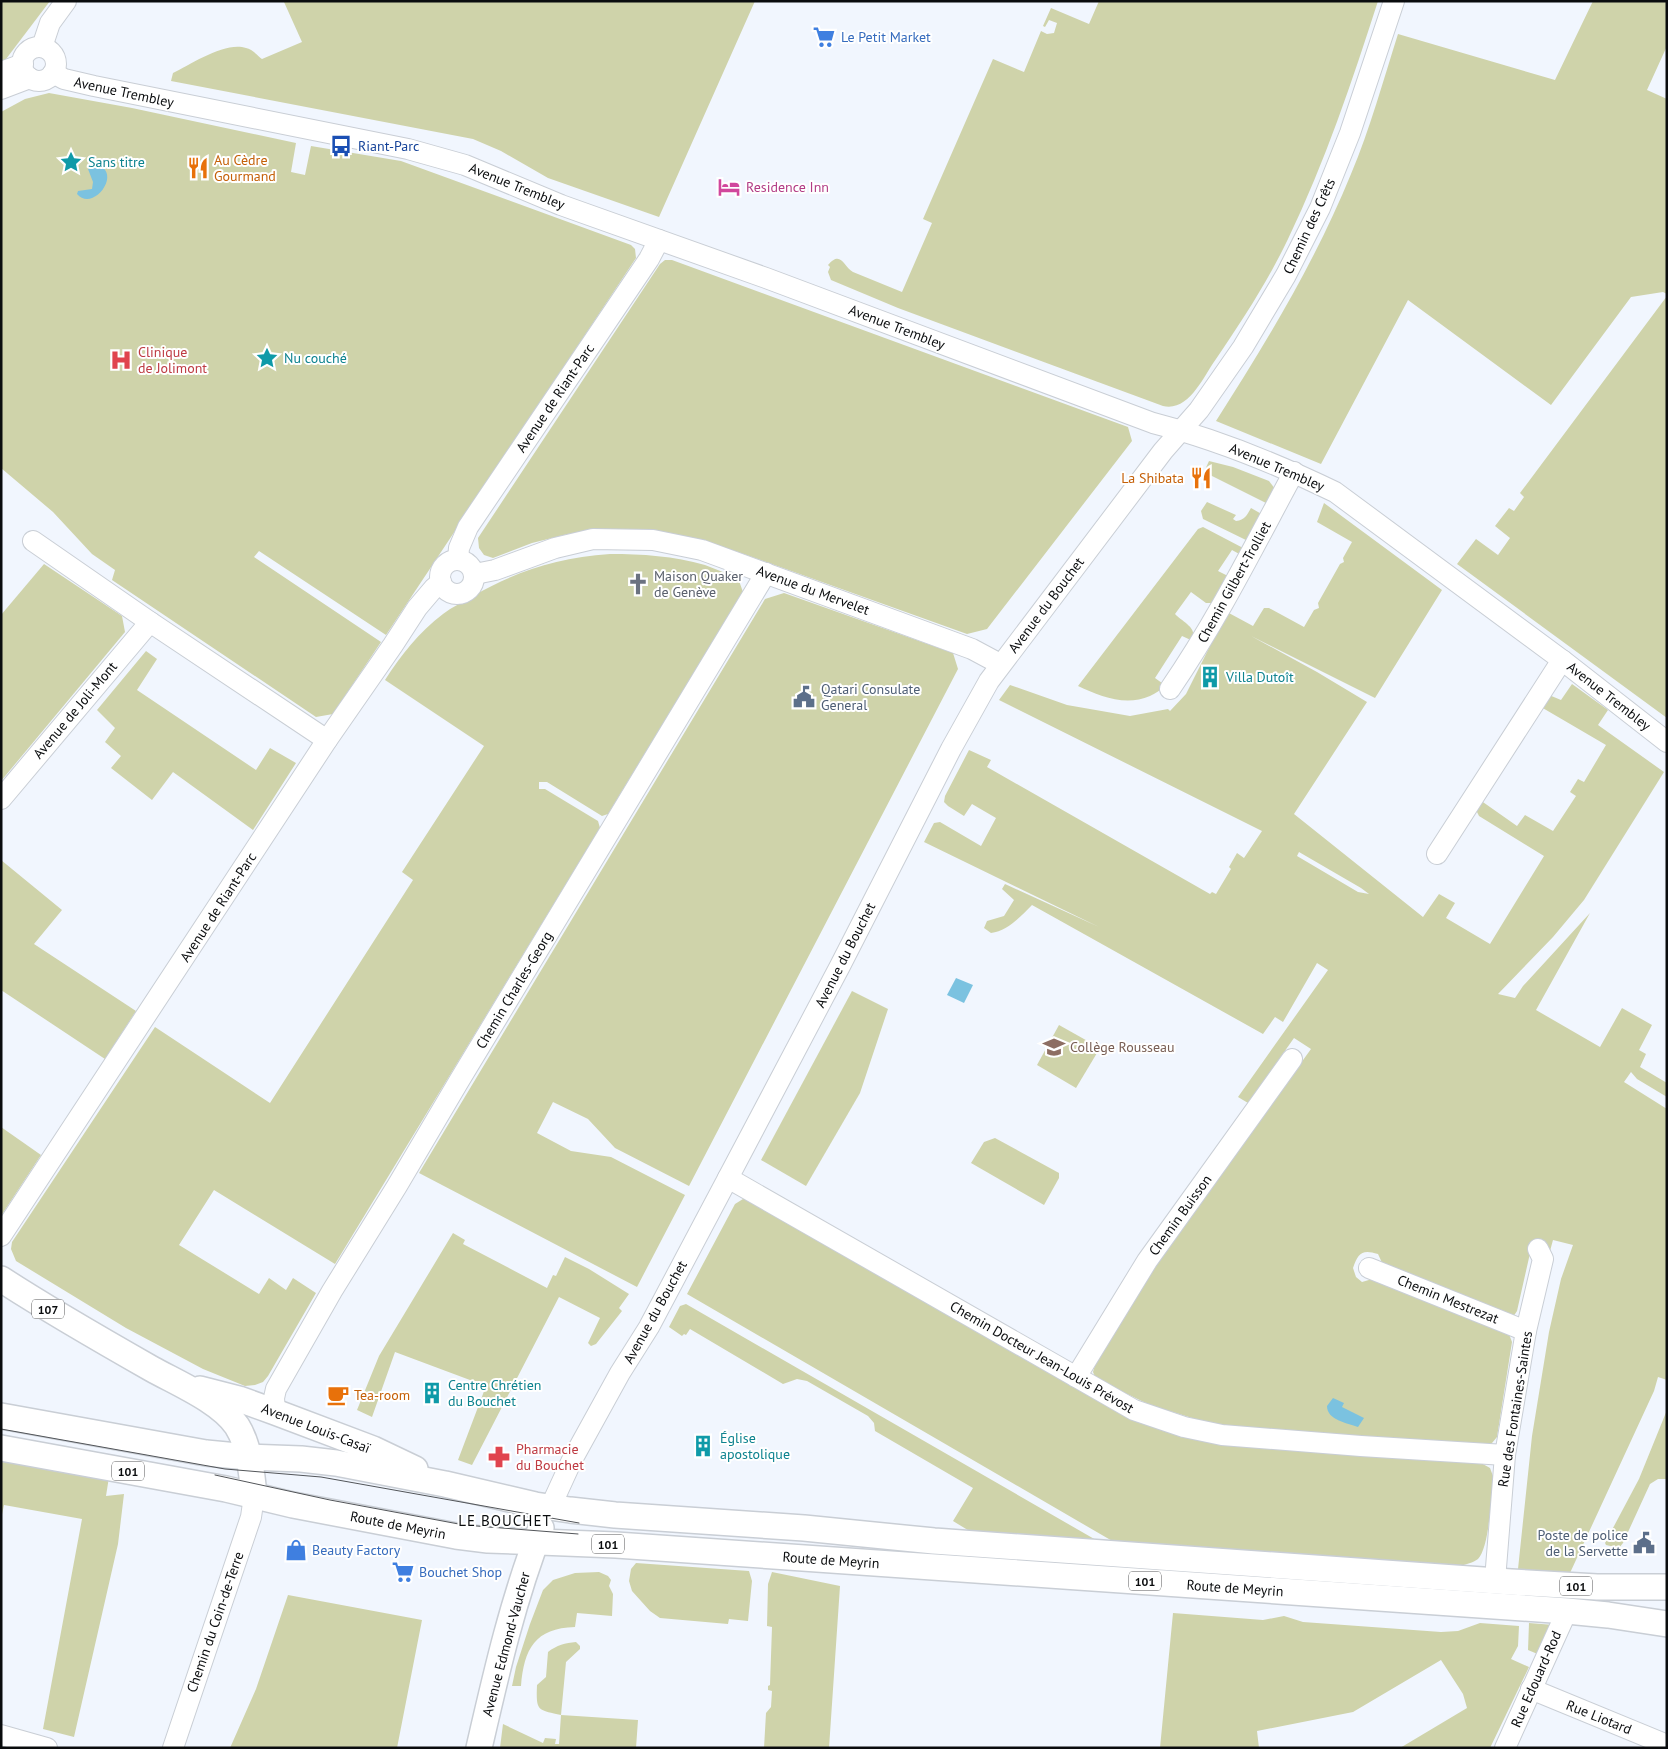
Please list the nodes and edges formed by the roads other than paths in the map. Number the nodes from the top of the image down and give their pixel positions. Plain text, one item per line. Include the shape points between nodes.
1 (66, 1) edge
2 (1394, 1) edge
3 (42, 47) junction
4 (27, 71) junction
5 (1, 72) edge
6 (53, 73) junction
7 (1, 88) edge
8 (658, 240) junction
9 (1183, 431) junction
10 (1294, 472) junction
11 (33, 541) dead end
12 (458, 559) junction
13 (766, 573) junction
14 (475, 574) junction
15 (441, 582) junction
16 (150, 622) junction
17 (1562, 660) junction
18 (1000, 664) junction
19 (1170, 689) dead end
20 (327, 740) junction
21 (1667, 742) edge
22 (1, 799) edge
23 (1437, 854) dead end
24 (1292, 1059) dead end
25 (728, 1178) junction
26 (1, 1236) edge
27 (1538, 1249) dead end
28 (1369, 1268) dead end
29 (1, 1279) edge
30 (1526, 1331) junction
31 (1076, 1377) junction
32 (183, 1384) junction
33 (276, 1412) junction
34 (1, 1416) edge
35 (1, 1448) edge
36 (1505, 1455) junction
37 (249, 1460) junction
38 (445, 1484) junction
39 (254, 1496) junction
40 (550, 1508) junction
41 (536, 1542) junction
42 (1496, 1576) junction
43 (1667, 1586) edge
44 (1567, 1611) junction
45 (1667, 1624) edge
46 (1531, 1689) junction
47 (1, 1736) edge
48 (1667, 1745) edge
49 (47, 1748) edge
50 (173, 1748) edge
51 (479, 1748) edge
52 (1505, 1748) edge

1 - 3 street via 50,23
2 - 9 street, Chemin des Crêts via 1350,134 1320,208 1286,275 1243,347
3 - 4 street via 26,53
3 - 6 street via 55,57
4 - 5 street
4 - 6 street via 41,80
4 - 7 street
6 - 8 street, Avenue Trembley via 85,84 440,157
8 - 9 street, Avenue Trembley via 1153,423
8 - 12 street, Avenue de Riant-Parc via 649,259 468,527
9 - 10 street, Avenue Trembley
9 - 18 street, Avenue du Bouchet via 1163,451
10 - 17 street, Avenue Trembley via 1335,492
10 - 19 street, Chemin Gilbert-Trolliet via 1233,588
11 - 16 street
12 - 14 street via 471,565
12 - 15 street via 445,565 440,575
13 - 14 street, Avenue du Mervelet via 702,550 653,540 593,540 555,548
13 - 18 street, Avenue du Mervelet via 972,649
13 - 33 street, Chemin Charles-Georg via 332,1291 276,1389
14 - 15 street via 472,587 462,594 451,593
15 - 20 street, Avenue de Riant-Parc via 417,608
16 - 20 street
16 - 22 street, Avenue de Joli-Mont
17 - 21 street, Avenue Trembley
17 - 23 street
18 - 25 street, Avenue du Bouchet via 952,749
20 - 26 street, Avenue de Riant-Parc
24 - 31 street, Chemin Buisson via 1147,1261
25 - 31 street, Chemin Docteur Jean-Louis Prévost
25 - 40 street, Avenue du Bouchet via 649,1326 572,1460
27 - 30 street, Rue des Fontaines-Saintes via 1542,1259
28 - 30 street, Chemin Mestrezat
29 - 32 main road, Avenue Louis-Casaï / 107 via 80,1328
30 - 36 street, Rue des Fontaines-Saintes
31 - 36 street, Chemin Docteur Jean-Louis Prévost via 1134,1410 1184,1427 1222,1435
32 - 33 main road, Avenue Louis-Casaï / 107
32 - 37 main road, Avenue Louis-Casaï / 107 via 231,1418 241,1434
33 - 38 main road, Avenue Louis-Casaï / 107 via 373,1449
34 - 37 main road, Route de Meyrin / 101
35 - 39 main road, Route de Meyrin / 101
36 - 42 street, Rue des Fontaines-Saintes
37 - 38 main road, Route de Meyrin / 101 via 318,1461
37 - 39 main road, Avenue Louis-Casaï
38 - 40 main road, Route de Meyrin / 101
39 - 41 main road, Route de Meyrin / 101 via 456,1536
39 - 50 street, Chemin du Coin-de-Terre via 251,1517
40 - 41 main road, Avenue Edmond-Vaucher
40 - 42 main road, Route de Meyrin / 101 via 934,1542
41 - 44 main road, Route de Meyrin / 101
41 - 51 main road, Avenue Edmond-Vaucher via 499,1665
42 - 43 main road, Route de Meyrin / 101 via 1597,1587
44 - 45 main road, Route de Meyrin / 101
44 - 46 street, Rue Edouard-Rod
46 - 48 street, Rue Liotard
46 - 52 street, Rue Edouard-Rod
47 - 49 street

